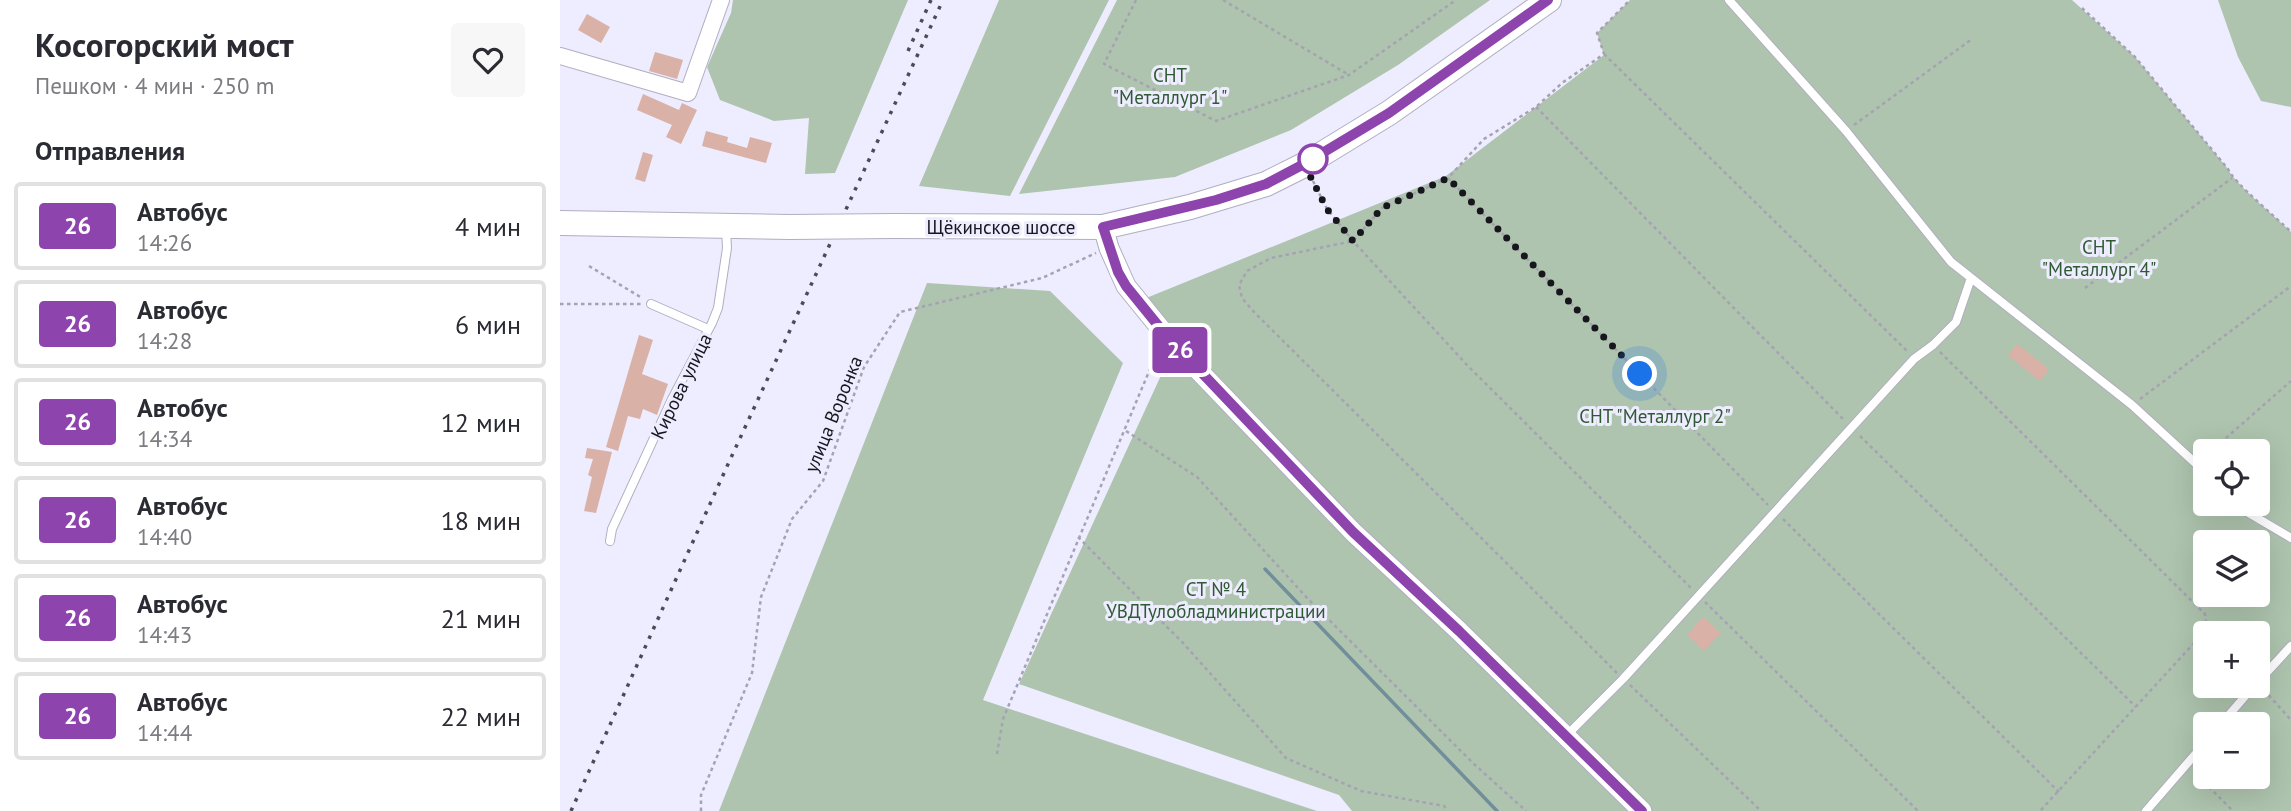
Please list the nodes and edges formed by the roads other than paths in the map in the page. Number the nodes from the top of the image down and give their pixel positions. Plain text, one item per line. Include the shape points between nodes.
1 (721, 0) edge
2 (1549, 0) edge
3 (1729, 0) edge
4 (560, 56) edge
5 (560, 223) edge
6 (726, 226) junction
7 (1106, 237) junction
8 (1971, 278) junction
9 (651, 304) road end
10 (708, 329) junction
11 (2193, 461) edge
12 (2254, 516) edge
13 (2291, 538) edge
14 (610, 541) dead end
15 (2291, 646) edge
16 (2270, 669) edge
17 (2244, 698) edge
18 (2232, 712) edge
19 (1566, 736) junction
20 (2193, 757) edge
21 (1642, 811) edge
22 (2146, 811) edge

1 - 4 street via 688,93
2 - 7 main road, Щёкинское шоссе via 1389,113 1304,164 1266,184
3 - 8 lane via 1846,131 1951,262
5 - 6 main road, Щёкинское шоссе
6 - 7 main road, Щёкинское шоссе, bridge via 893,226
6 - 10 lane, Кирова улица via 718,308
7 - 19 street via 1126,286 1165,334 1353,532
8 - 11 lane via 2132,405
8 - 19 lane via 1956,322 1914,359
9 - 10 lane
10 - 14 lane, Кирова улица via 612,528
12 - 13 lane
15 - 16 lane
17 - 18 lane
19 - 21 street
20 - 22 lane

